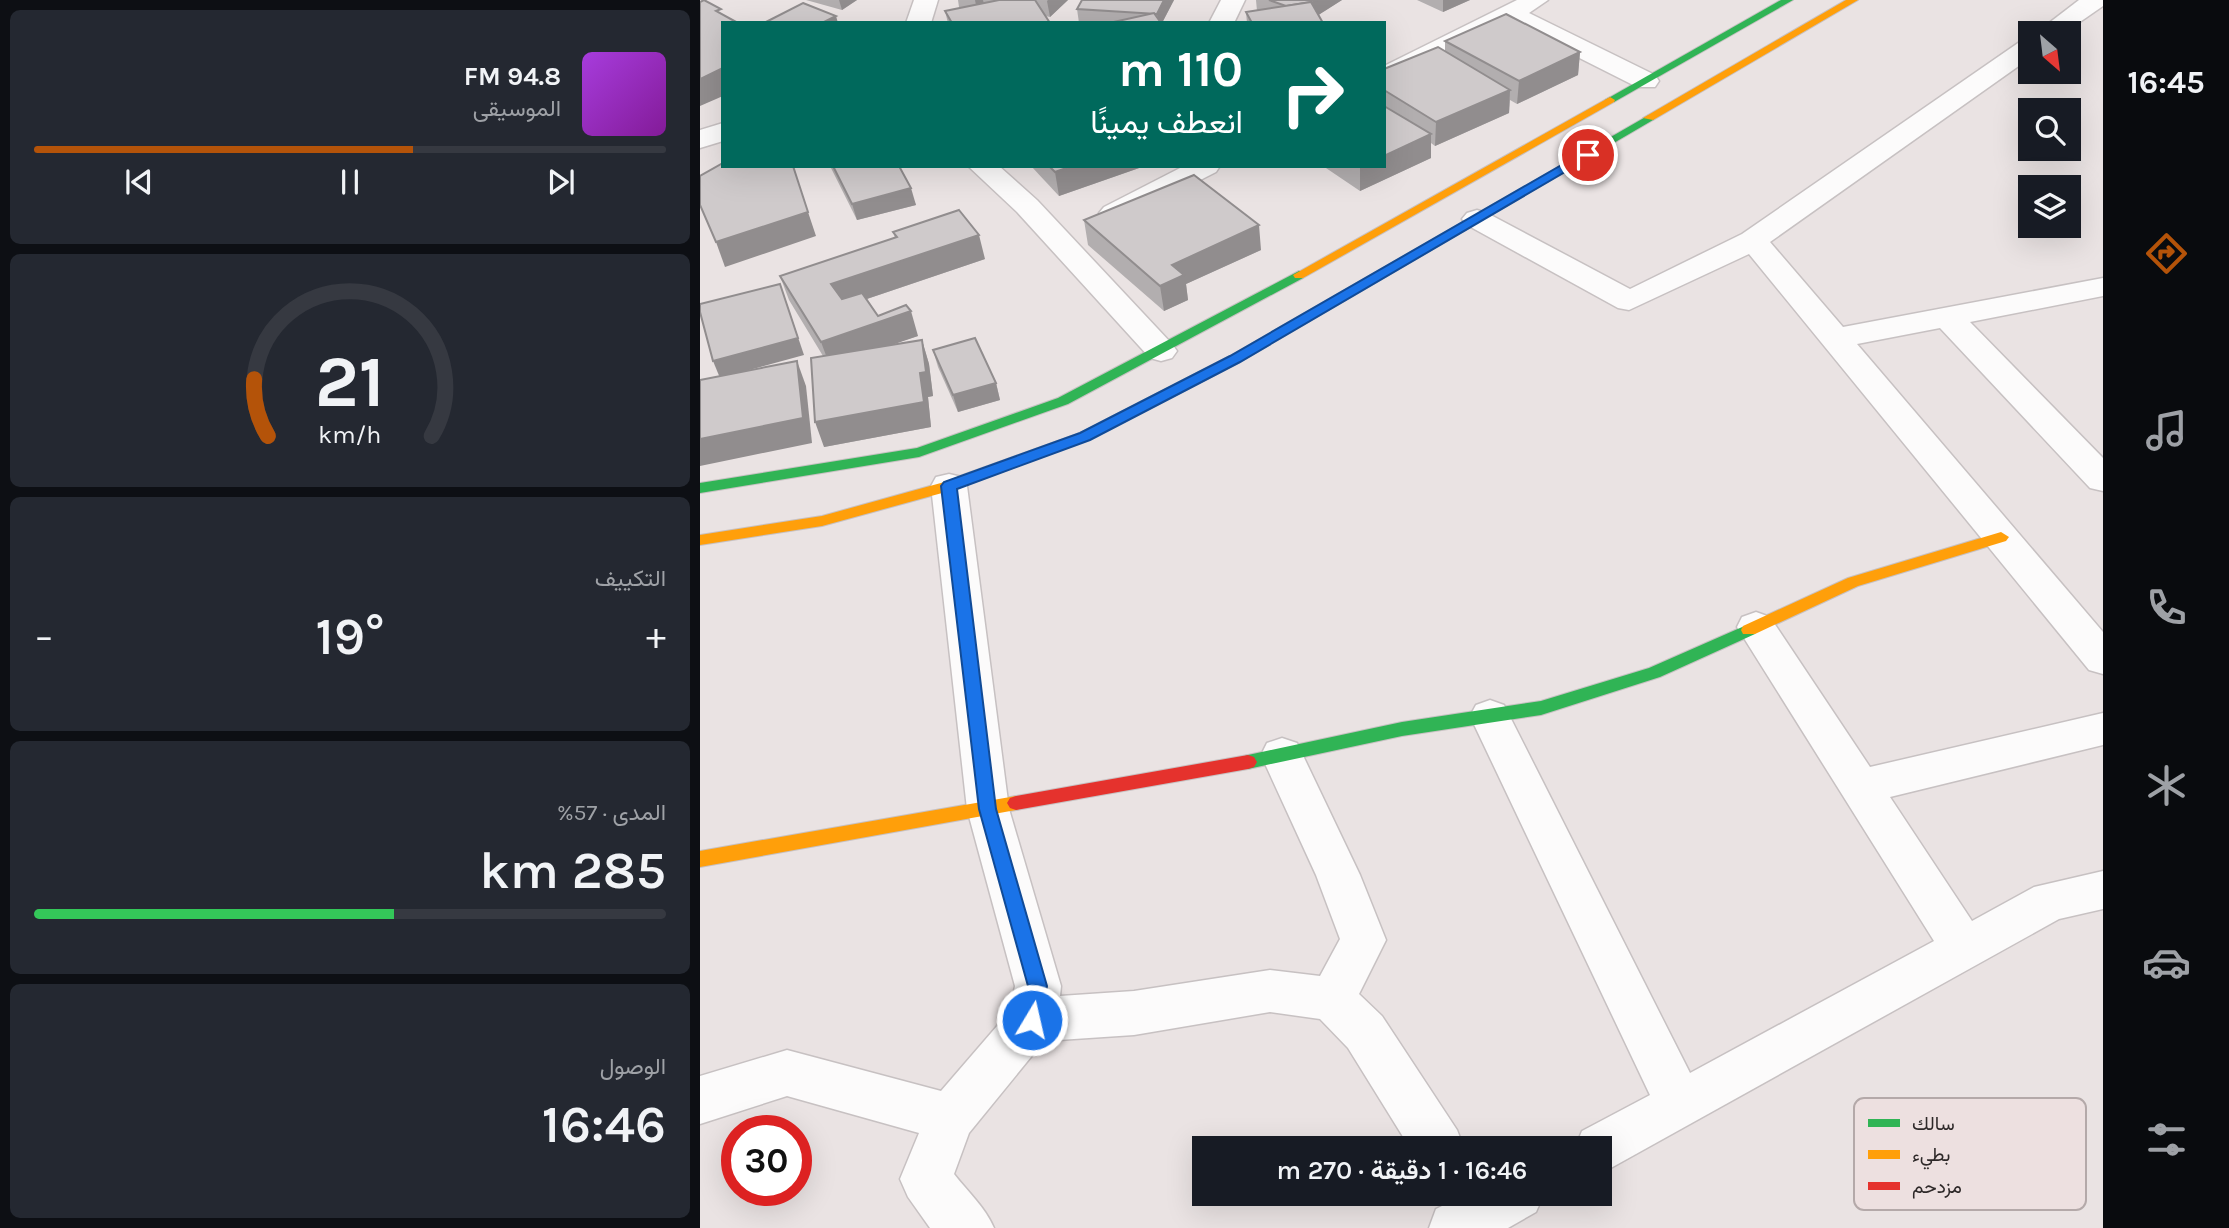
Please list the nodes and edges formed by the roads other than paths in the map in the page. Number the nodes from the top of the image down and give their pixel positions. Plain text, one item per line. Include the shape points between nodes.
1 (926, 0) edge
2 (1233, 0) edge
3 (1536, 0) edge
4 (1788, 0) edge
5 (1853, 0) edge
6 (2095, 0) edge
7 (1510, 13) junction
8 (919, 21) edge
9 (1222, 21) edge
10 (2065, 21) edge
11 (2018, 54) edge
12 (1386, 75) edge
13 (1646, 81) junction
14 (721, 132) edge
15 (700, 140) edge
16 (984, 168) edge
17 (1202, 168) edge
18 (1477, 219) junction
19 (1059, 240) junction
20 (1753, 240) junction
21 (2103, 287) edge
22 (1947, 317) junction
23 (1835, 338) junction
24 (1161, 351) junction
25 (2103, 479) edge
26 (949, 486) junction
27 (700, 488) edge
28 (2001, 537) junction
29 (700, 540) edge
30 (1756, 627) junction
31 (2103, 659) edge
32 (1490, 716) junction
33 (2103, 729) edge
34 (1282, 755) junction
35 (1860, 788) junction
36 (988, 809) junction
37 (700, 859) edge
38 (2103, 890) edge
39 (1964, 948) junction
40 (1332, 999) junction
41 (1032, 1020) junction
42 (700, 1100) edge
43 (1680, 1104) junction
44 (950, 1118) junction
45 (1431, 1136) edge
46 (1612, 1142) edge
47 (968, 1228) edge

1 - 8 street
2 - 9 street
3 - 7 street
4 - 13 main road
5 - 18 main road
6 - 10 street
7 - 12 street
7 - 13 street
11 - 20 street
13 - 24 main road
14 - 15 street
16 - 19 street
17 - 19 street
18 - 20 street via 1629,301
18 - 26 main road via 1235,359 1085,436
19 - 24 street
20 - 23 street
21 - 22 street
22 - 23 street
22 - 25 street
23 - 28 street
24 - 27 main road via 1063,401 919,452
26 - 29 main road via 822,521
26 - 36 street
28 - 30 main road via 1853,582
28 - 31 street
30 - 32 main road via 1654,673 1541,708
30 - 35 street
32 - 34 main road
32 - 43 street
33 - 35 street
34 - 36 main road
34 - 40 street via 1339,875 1363,940
35 - 39 street
36 - 37 main road
36 - 41 street via 1038,986
38 - 39 street via 2050,901
39 - 43 street
40 - 41 street via 1270,991 1134,1013
40 - 45 street via 1365,1032
41 - 44 street
42 - 44 street via 787,1073
43 - 46 street
44 - 47 street via 926,1179

